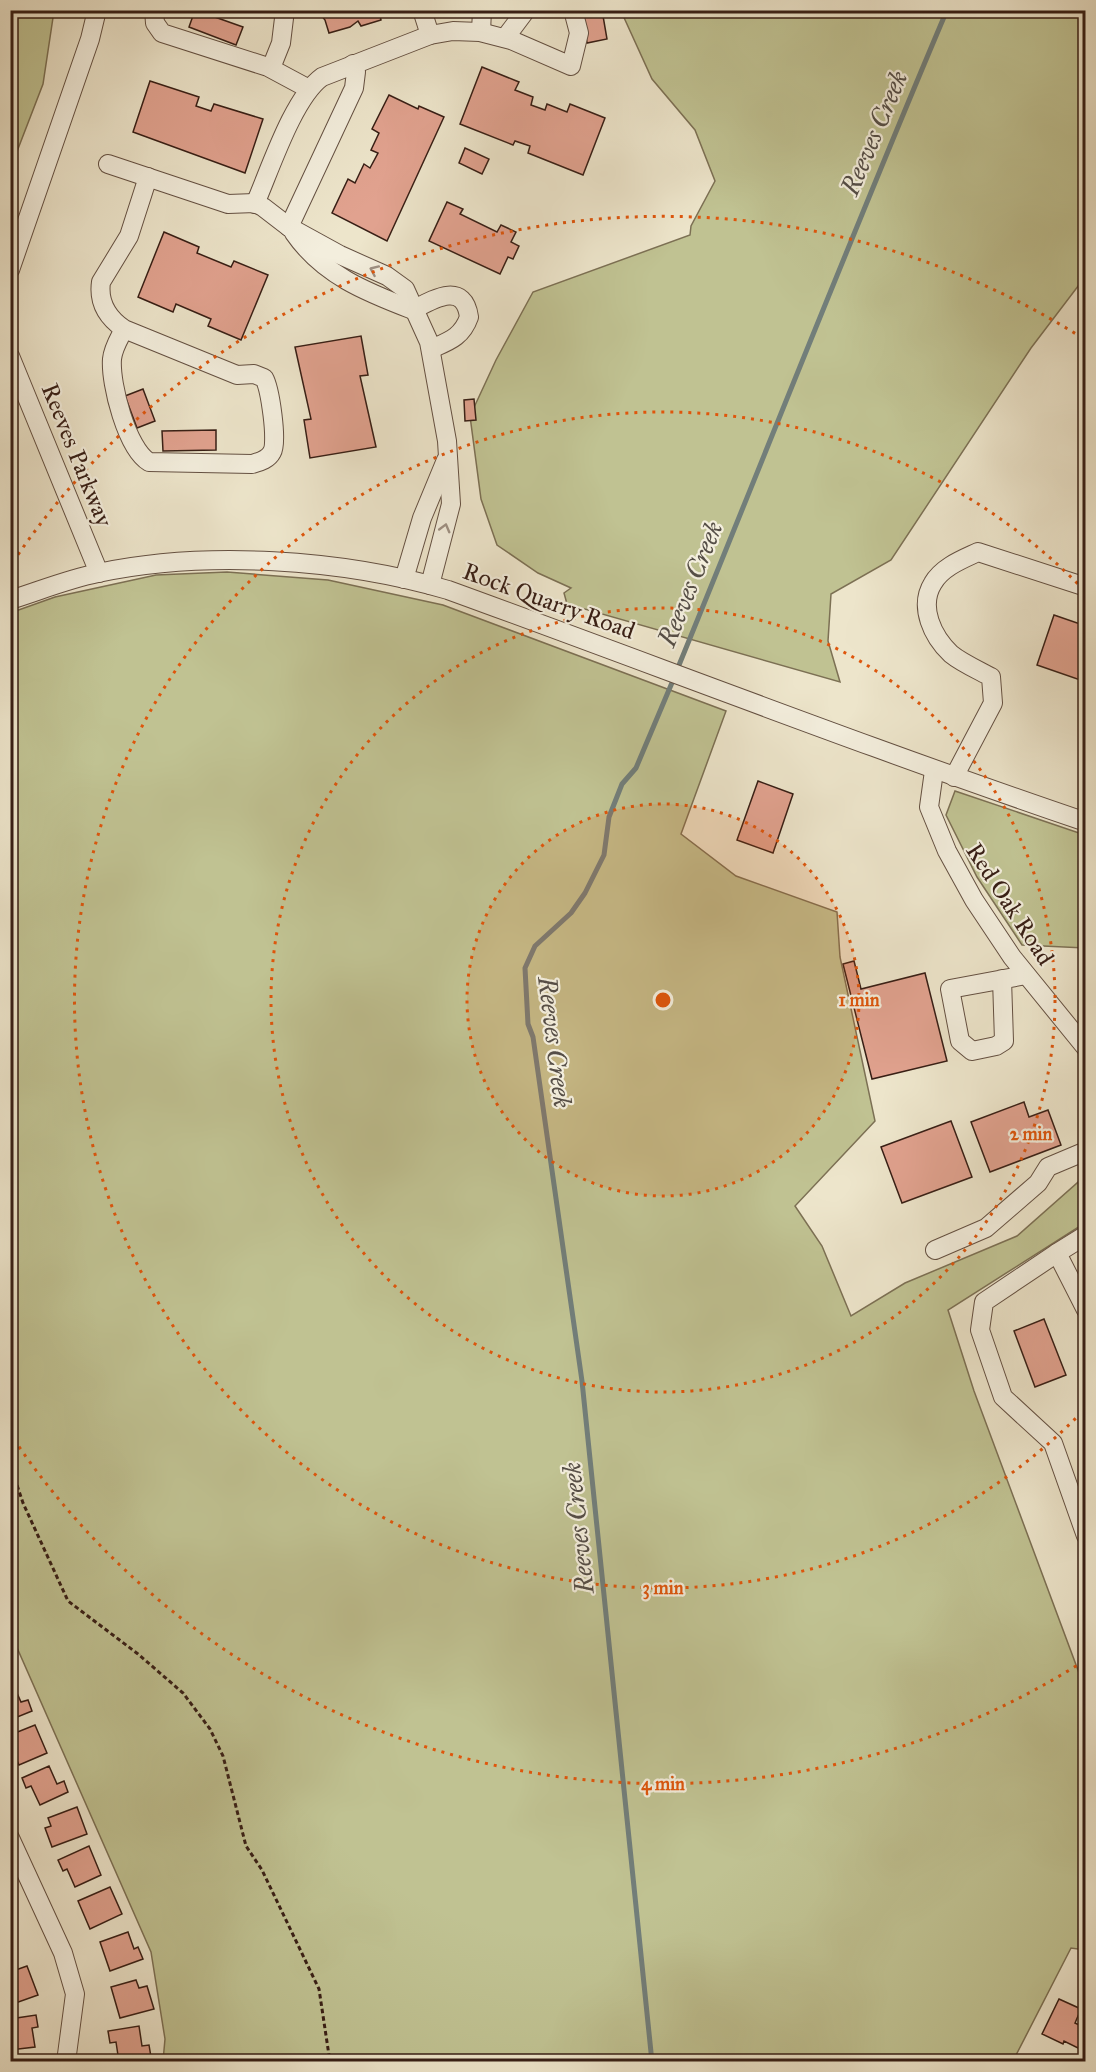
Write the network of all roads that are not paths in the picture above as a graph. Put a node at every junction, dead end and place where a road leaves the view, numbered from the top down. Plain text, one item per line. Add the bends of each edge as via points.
1 (97, 10) edge
2 (154, 10) edge
3 (285, 10) edge
4 (422, 10) edge
5 (482, 10) edge
6 (526, 10) edge
7 (573, 10) edge
8 (481, 32) junction
9 (430, 35) junction
10 (505, 38) junction
11 (353, 64) junction
12 (271, 68) junction
13 (309, 89) junction
14 (108, 164) dead end
15 (148, 177) junction
16 (255, 204) junction
17 (290, 227) junction
18 (10, 270) edge
19 (413, 310) junction
20 (124, 329) junction
21 (431, 349) junction
22 (10, 356) edge
23 (446, 460) junction
24 (99, 573) junction
25 (404, 579) junction
26 (430, 585) junction
27 (1086, 587) edge
28 (10, 600) edge
29 (934, 771) junction
30 (954, 777) junction
31 (1086, 822) edge
32 (1026, 975) junction
33 (1002, 979) dead end
34 (1086, 1048) edge
35 (1086, 1151) edge
36 (1086, 1235) edge
37 (935, 1250) dead end
38 (1057, 1252) junction
39 (1086, 1310) edge
40 (1086, 1536) edge
41 (10, 1838) edge
42 (14, 1857) edge
43 (66, 2061) edge

1 - 18 street
2 - 12 street via 155,23 162,33
3 - 12 street via 284,30
4 - 9 street
5 - 8 street
6 - 10 street
7 - 10 street via 579,33 571,66
8 - 9 street
8 - 10 street
9 - 11 street
11 - 13 street via 322,77
11 - 17 street via 354,88
12 - 13 street
13 - 16 street via 300,101
14 - 15 street
15 - 16 street via 228,204
15 - 20 street via 129,236 100,282 104,308
16 - 17 street
17 - 19 street via 395,281 408,294
19 - 21 street
19 - 21 street via 447,295 466,306 469,317 463,331
20 - 20 street via 237,375 264,378 269,389 274,447 268,458 252,464 149,462 140,456 130,438 112,377 113,352
21 - 23 street via 446,431
22 - 24 street, Reeves Parkway
23 - 25 street via 422,518
26 -> 23 street via 451,504
24 - 25 street, Rock Quarry Road via 186,561 252,560 373,572
24 - 28 street, Rock Quarry Road
25 - 26 street, Rock Quarry Road
26 - 29 street, Rock Quarry Road via 751,700
27 - 30 street via 978,552 950,566 932,583 927,605 932,633 952,655 991,677 993,703
29 - 30 street, Rock Quarry Road
29 - 32 street, Red Oak Road via 929,807 947,851 974,900
30 - 31 street, Rock Quarry Road
32 - 33 street
32 - 34 street, Red Oak Road
35 - 37 street via 1048,1167 1038,1183 986,1228
36 - 38 street
38 - 39 street
38 - 40 street via 984,1302 980,1330 1003,1397 1053,1443
41 - 42 street
42 - 43 street via 63,1953 75,1994

